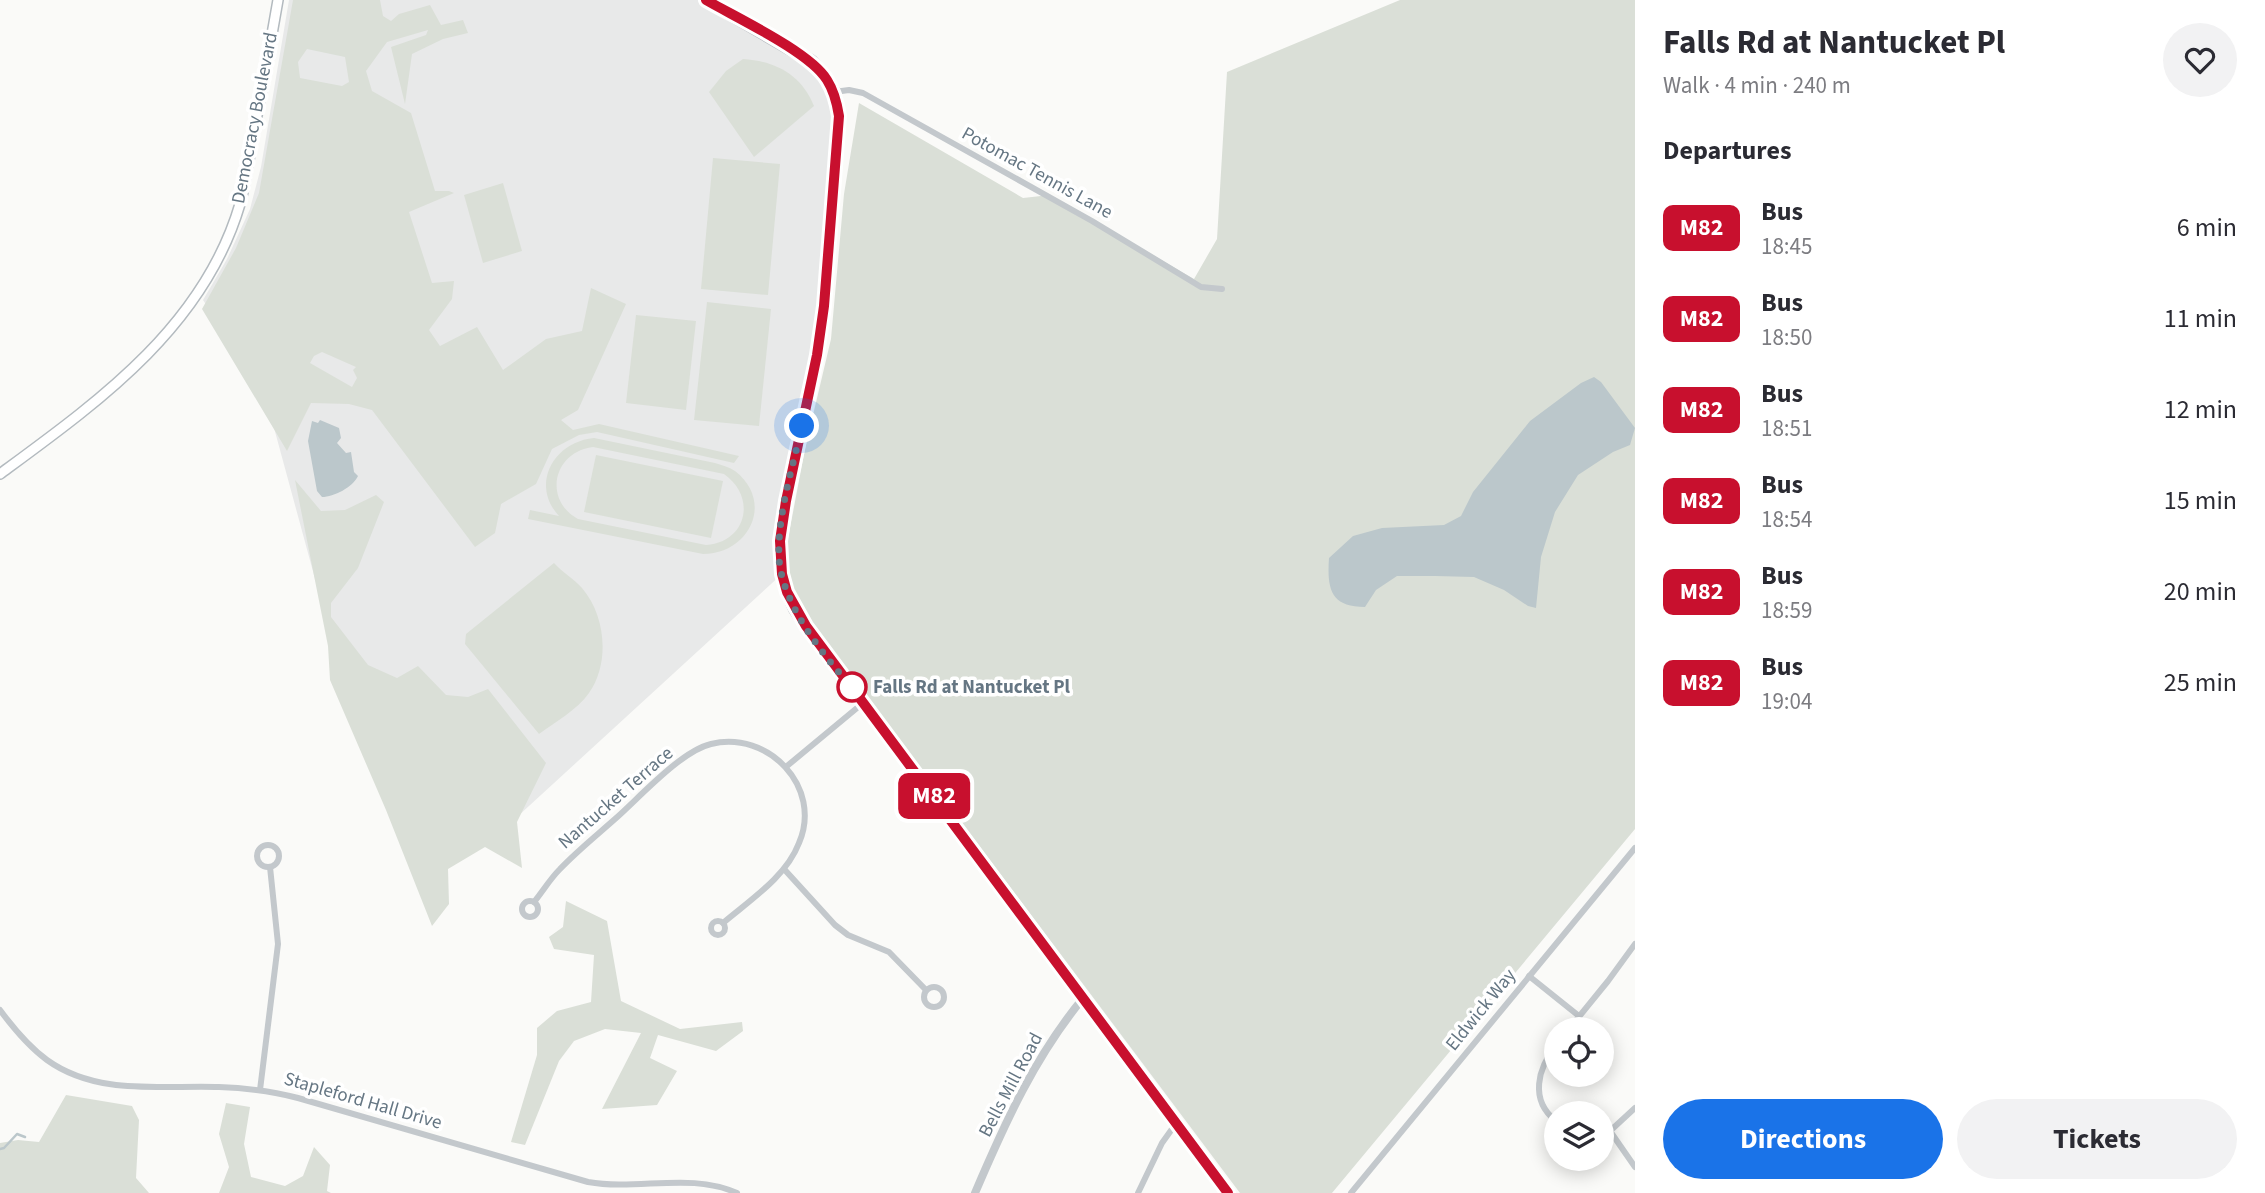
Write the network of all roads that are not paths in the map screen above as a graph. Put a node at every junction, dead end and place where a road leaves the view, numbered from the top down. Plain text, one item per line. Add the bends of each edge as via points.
1 (278, 0) edge
2 (706, 0) edge
3 (834, 92) junction
4 (1222, 289) dead end
5 (2, 470) edge
6 (863, 703) junction
7 (787, 766) junction
8 (1635, 848) edge
9 (270, 867) dead end
10 (784, 869) junction
11 (534, 902) dead end
12 (723, 923) dead end
13 (1635, 944) edge
14 (1529, 976) junction
15 (926, 990) dead end
16 (1084, 997) junction
17 (0, 1010) edge
18 (1578, 1016) joint
19 (1544, 1062) edge
20 (260, 1090) junction
21 (1544, 1107) edge
22 (1635, 1108) edge
23 (1177, 1122) junction
24 (1614, 1127) edge
25 (1614, 1137) edge
26 (1635, 1167) edge
27 (737, 1193) edge
28 (975, 1193) edge
29 (1138, 1193) edge
30 (1228, 1193) edge
31 (1351, 1193) edge

1 - 5 main road, Democracy Boulevard via 240,203 212,267 186,310 141,363
2 - 3 main road via 811,61
3 - 4 street, Potomac Tennis Lane via 863,93 1201,287
3 - 6 main road via 839,135 824,306 779,558 795,609
6 - 7 street
6 - 16 main road
7 - 10 street via 805,812 800,843
7 - 11 street, Nantucket Terrace via 763,750 736,742 694,750 562,867
8 - 14 street, Eldwick Way
9 - 20 street via 278,944
10 - 12 street
10 - 15 street via 841,931 889,952
13 - 18 street
14 - 18 street
14 - 31 street, Eldwick Way
16 - 23 main road
16 - 28 street, Bells Mill Road via 1034,1066
17 - 20 street, Stapleford Hall Drive via 30,1047 56,1066 86,1079 136,1087
19 - 21 street via 1539,1092
20 - 27 street, Stapleford Hall Drive via 588,1182 624,1186 699,1183
22 - 24 street
23 - 29 street
23 - 30 main road
25 - 26 street

